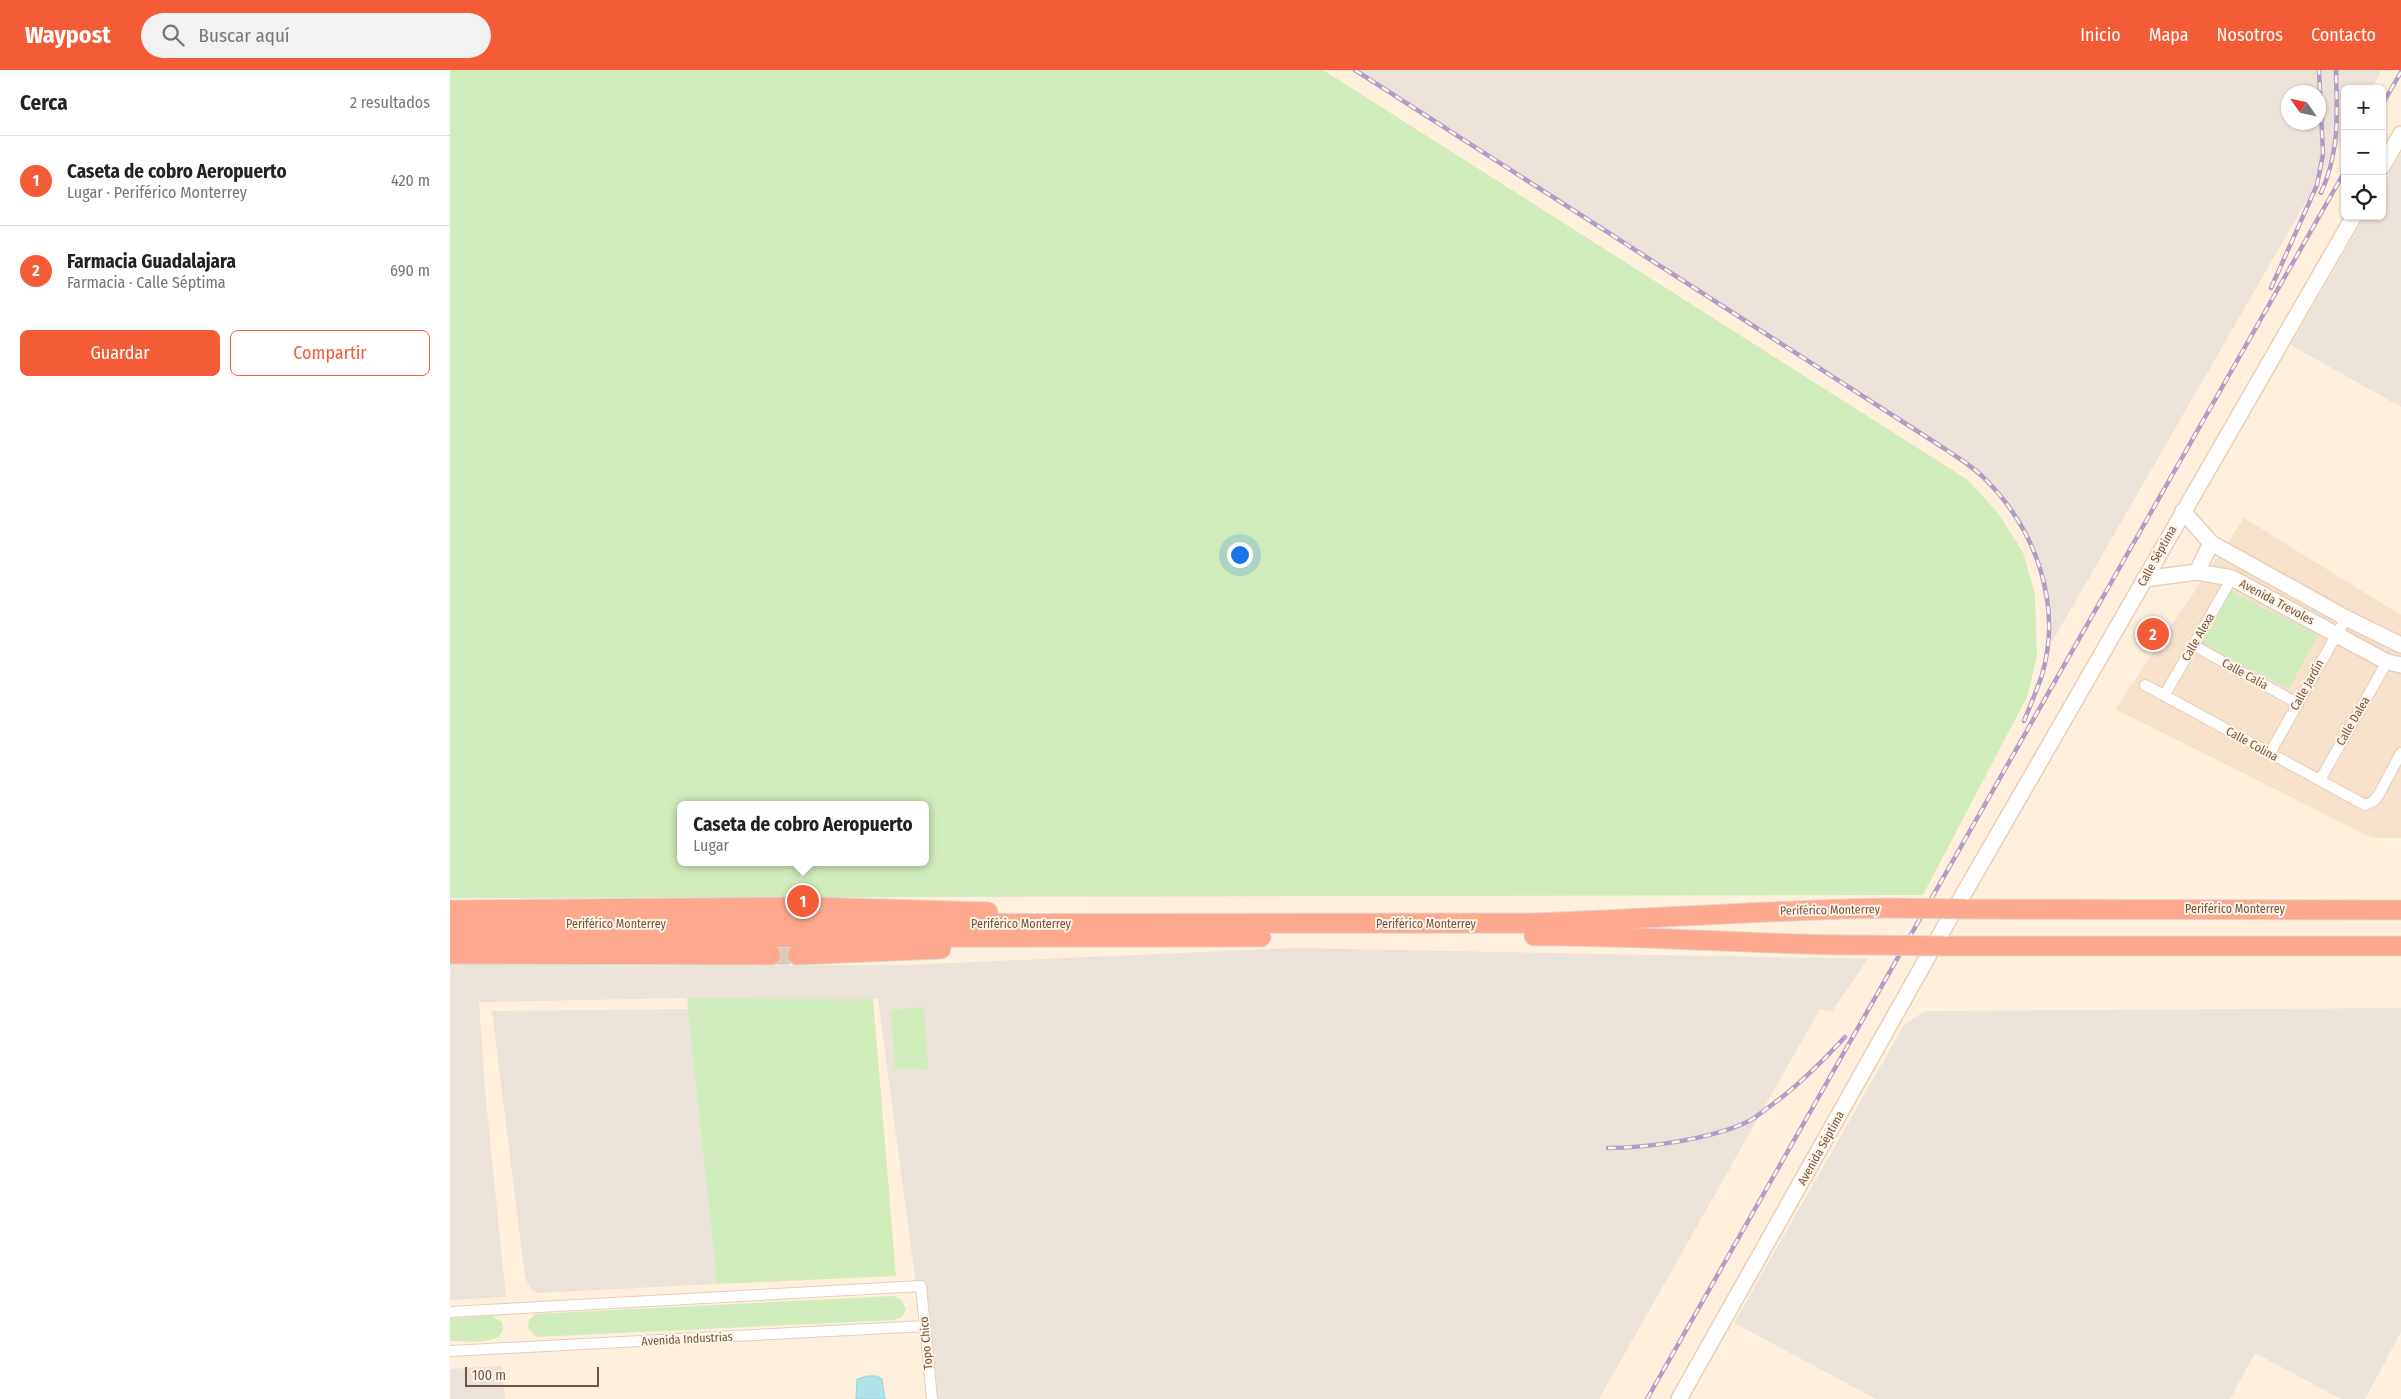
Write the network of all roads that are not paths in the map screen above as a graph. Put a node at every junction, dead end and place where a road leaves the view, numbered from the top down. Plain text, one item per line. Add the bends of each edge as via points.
1 (2401, 134) edge
2 (2386, 160) edge
3 (2352, 220) edge
4 (2183, 510) junction
5 (2211, 543) junction
6 (2197, 572) junction
7 (2232, 578) junction
8 (2144, 579) junction
9 (2346, 618) junction
10 (2336, 633) junction
11 (2193, 645) junction
12 (2401, 645) edge
13 (2394, 663) edge
14 (2145, 686) dead end
15 (2164, 696) junction
16 (2297, 703) junction
17 (2270, 753) junction
18 (2401, 753) edge
19 (2320, 780) junction
20 (1964, 903) junction
21 (789, 907) tunnel mouth
22 (816, 907) tunnel mouth
23 (450, 910) edge
24 (2401, 910) edge
25 (450, 924) edge
26 (1088, 930) junction
27 (450, 938) edge
28 (2401, 946) edge
29 (450, 954) edge
30 (771, 955) tunnel mouth
31 (797, 955) tunnel mouth
32 (450, 1312) edge
33 (925, 1326) junction
34 (450, 1351) edge
35 (932, 1399) edge
36 (1679, 1399) edge

1 - 2 street
3 - 4 street, Calle Séptima
4 - 5 street, Avenida Trevoles
4 - 8 street, Calle Séptima
5 - 6 street
5 - 9 street, Avenida Trevoles
6 - 7 street, Avenida Trevoles
6 - 8 street, Avenida Trevoles
7 - 10 street, Avenida Trevoles
7 - 11 street, Calle Alexa
8 - 20 street, Calle Séptima
9 - 10 street, Calle Jardín
9 - 12 street, Avenida Trevoles
10 - 13 street, Avenida Trevoles
10 - 16 street, Calle Jardín
11 - 15 street, Calle Alexa
11 - 16 street, Calle Calia
13 - 19 street, Calle Dalea
14 - 15 street, Calle Colina
15 - 17 street, Calle Colina
16 - 17 street, Calle Jardín
17 - 19 street, Calle Colina
18 - 19 street, Calle Colina via 2374,801 2365,805
20 - 24 highway, Periférico Monterrey
20 - 26 highway, Periférico Monterrey, bridge via 1532,923
20 - 36 street, Avenida Séptima
21 - 23 highway
22 - 26 highway via 1019,913 1063,917
25 - 26 highway, Periférico Monterrey
26 - 27 highway, Periférico Monterrey
26 - 28 highway, Periférico Monterrey, bridge via 1595,935 1867,946
26 - 31 highway via 1067,942 1032,946
29 - 30 highway
32 - 33 street, Topo Chico via 922,1286
33 - 34 street, Avenida Industrias
33 - 35 street, Topo Chico

